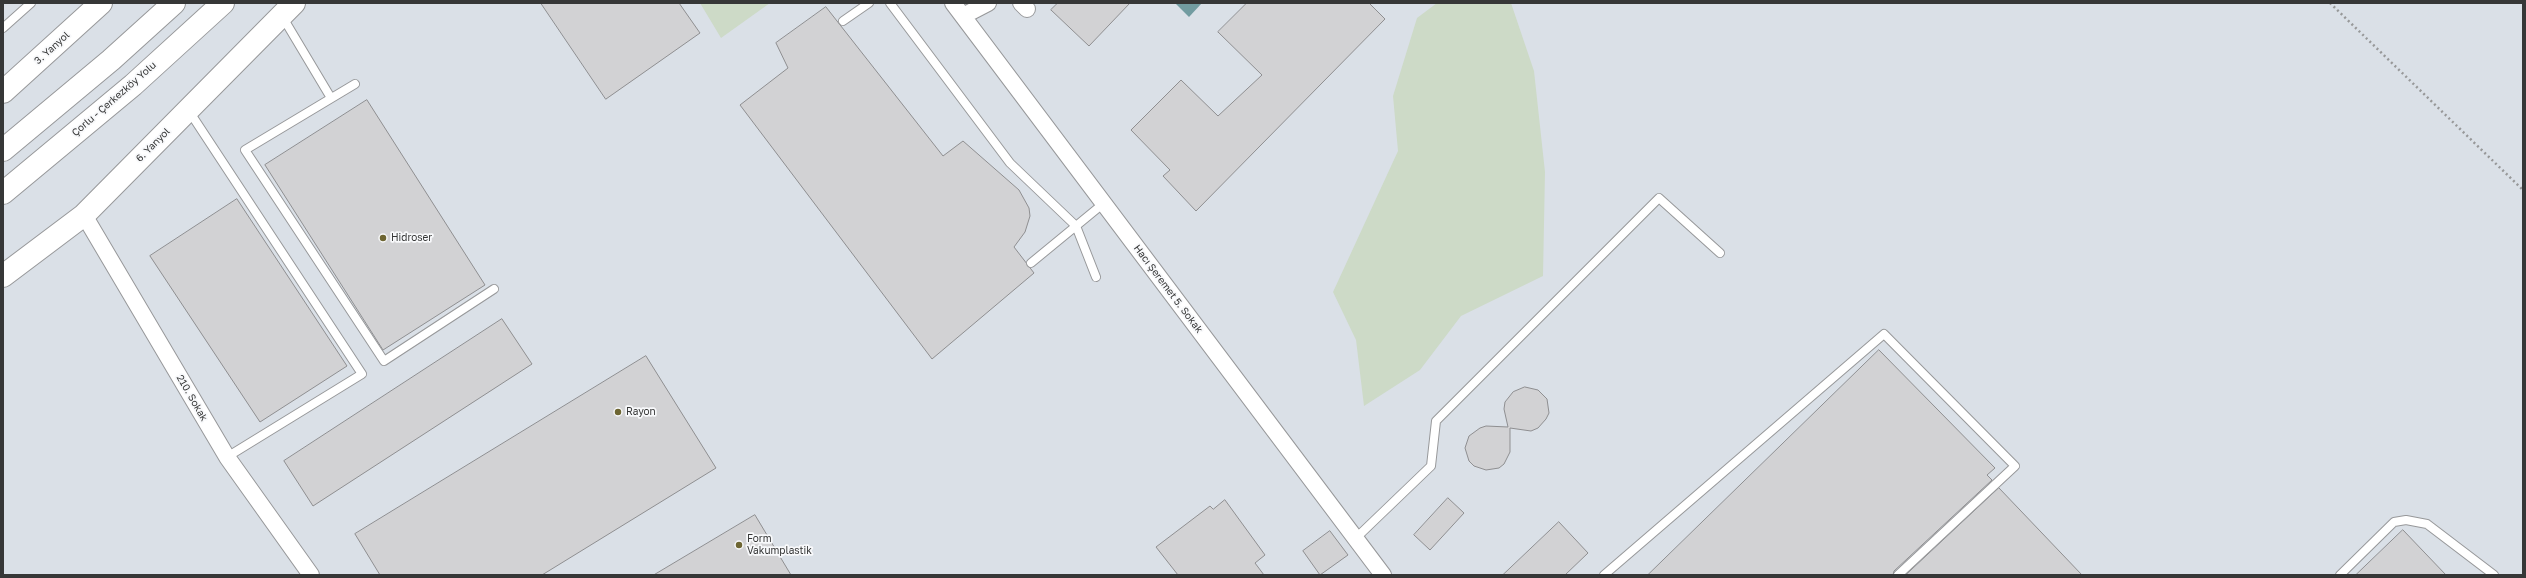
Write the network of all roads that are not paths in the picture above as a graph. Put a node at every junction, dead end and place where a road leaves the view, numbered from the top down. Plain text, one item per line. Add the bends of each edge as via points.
1 (31, 3) edge
2 (100, 3) edge
3 (174, 3) edge
4 (223, 3) edge
5 (869, 3) edge
6 (890, 3) edge
7 (953, 3) edge
8 (988, 3) edge
9 (288, 9) edge
10 (963, 16) junction
11 (843, 21) dead end
12 (3, 28) edge
13 (355, 84) dead end
14 (3, 92) edge
15 (331, 98) junction
16 (188, 110) junction
17 (3, 150) edge
18 (3, 193) edge
19 (1104, 203) junction
20 (84, 215) junction
21 (1076, 226) junction
22 (1720, 253) dead end
23 (1031, 263) dead end
24 (3, 276) edge
25 (1096, 277) dead end
26 (494, 289) dead end
27 (227, 457) junction
28 (1356, 538) junction
29 (311, 575) edge
30 (1384, 575) edge
31 (1604, 575) edge
32 (1898, 575) edge
33 (2340, 575) edge
34 (2494, 575) edge

1 - 12 lane
2 - 14 main road, 3. Yanyol
3 - 17 main road via 111,60
4 - 18 main road, Çorlu - Çerkezköy Yolu via 132,85
5 - 11 lane
6 - 21 lane via 1010,164
7 - 10 street, Hacı Şeremet 5. Sokak
8 - 10 street
9 - 15 lane
9 - 16 main road, 6. Yanyol
10 - 19 street, Hacı Şeremet 5. Sokak
13 - 15 lane
15 - 26 lane via 245,150 384,361
16 - 20 main road, 6. Yanyol
16 - 27 lane via 362,374
19 - 21 lane
19 - 28 street, Hacı Şeremet 5. Sokak
20 - 24 main road, 6. Yanyol
20 - 27 street, 210. Sokak
21 - 23 lane
21 - 25 lane
22 - 28 lane via 1659,198 1436,421 1430,466
27 - 29 street, 210. Sokak
28 - 30 street, Hacı Şeremet 5. Sokak
31 - 32 lane via 1884,334 2014,466
33 - 34 lane via 2394,522 2406,520 2427,524

